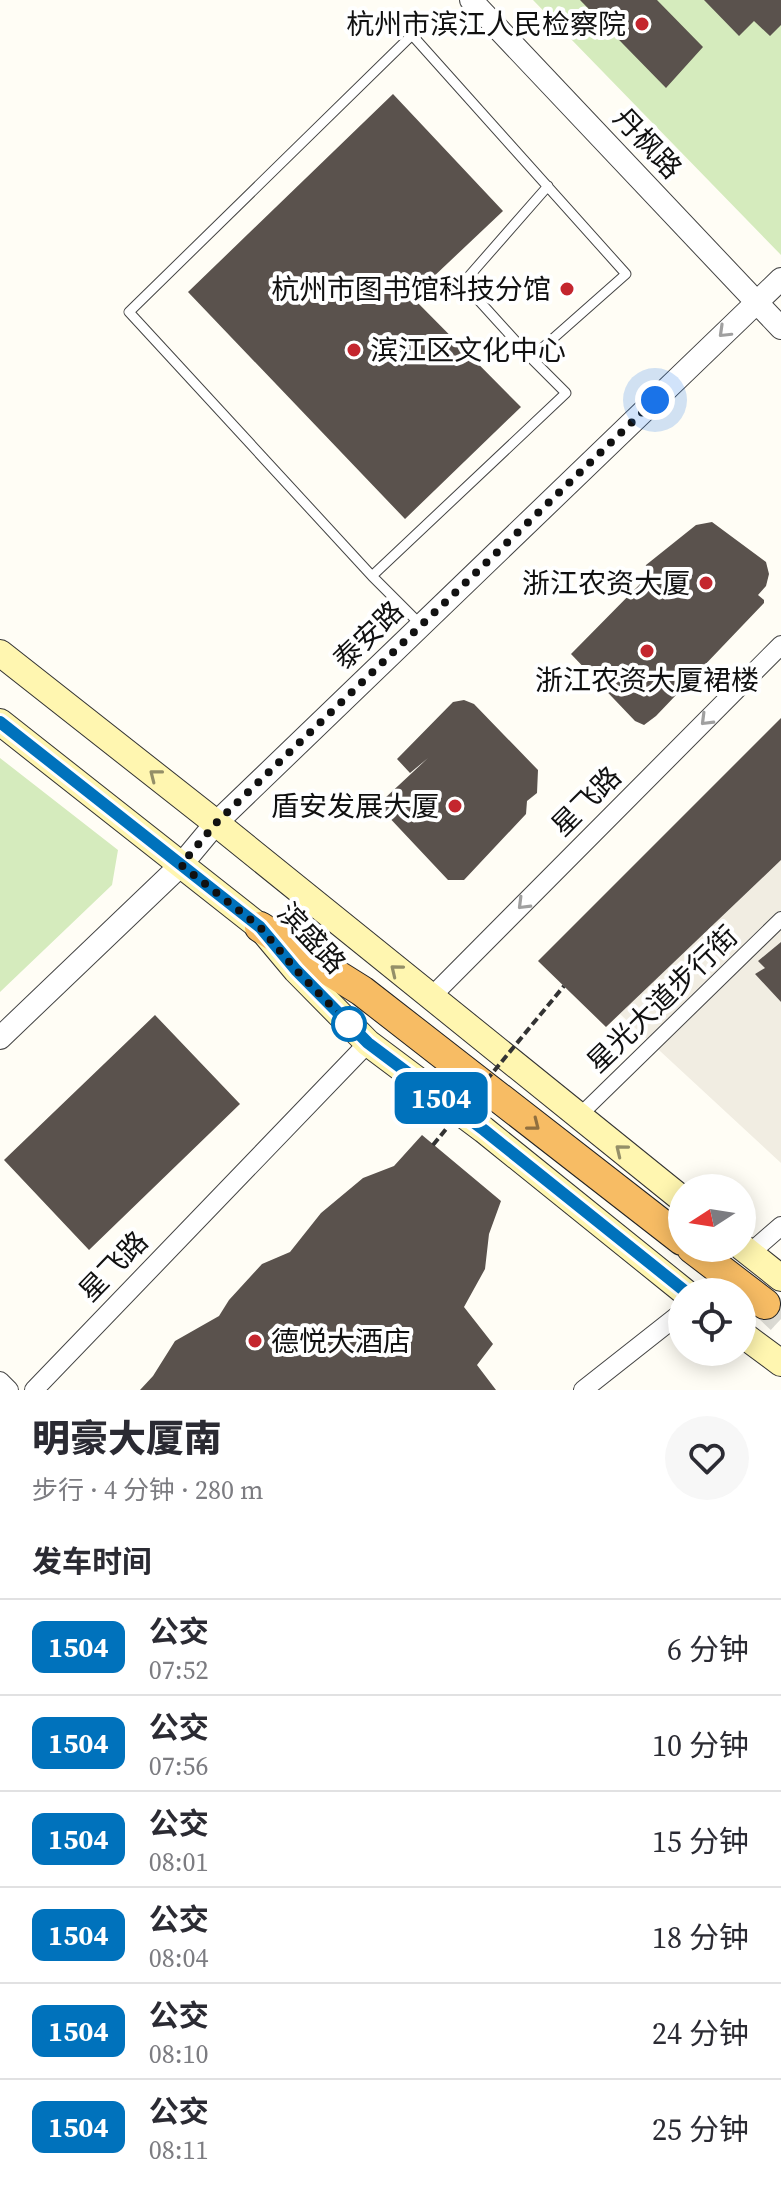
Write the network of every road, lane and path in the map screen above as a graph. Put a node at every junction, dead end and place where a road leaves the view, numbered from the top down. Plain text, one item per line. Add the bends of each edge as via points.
1 (471, 0) edge
2 (548, 186) junction
3 (781, 279) edge
4 (756, 301) junction
5 (781, 328) edge
6 (531, 358) junction
7 (372, 576) junction
8 (421, 625) junction
9 (781, 645) edge
10 (0, 653) edge
11 (0, 722) edge
12 (216, 823) junction
13 (181, 865) junction
14 (781, 919) edge
15 (260, 927) junction
16 (564, 986) dead end
17 (430, 998) junction
18 (0, 1038) edge
19 (368, 1043) junction
20 (579, 1116) junction
21 (433, 1145) dead end
22 (668, 1188) edge
23 (781, 1226) edge
24 (668, 1229) edge
25 (756, 1243) edge
26 (756, 1258) edge
27 (710, 1262) edge
28 (668, 1278) edge
29 (781, 1278) tunnel mouth
30 (765, 1304) tunnel mouth
31 (668, 1323) edge
32 (756, 1344) edge
33 (781, 1363) edge
34 (0, 1381) edge
35 (9, 1390) edge
36 (34, 1390) edge
37 (583, 1390) edge

1 - 4 street, 丹枫路
2 - 6 lane via 463,283
2 - 6 lane via 626,274
2 - 7 lane via 412,35 129,312
3 - 4 street, 泰安路
4 - 5 street, 丹枫路
4 -> 8 street, 泰安路
6 - 7 lane via 566,393
7 - 8 lane
8 - 12 street, 泰安路
9 -> 17 street, 星飞路
12 -> 10 main road, 滨盛路
11 - 13 main road, 滨盛路
12 - 13 street, 泰安路
17 -> 12 main road, 滨盛路
13 - 15 main road, 滨盛路
13 - 18 street, 泰安路
14 - 20 street, 星光大道步行街
15 - 19 main road, 滨盛路
15 -> 24 highway via 362,991
16 - 21 path, bridge
17 - 20 main road, 滨盛路
19 - 28 main road, 滨盛路
19 - 36 street, 星飞路
22 -> 20 main road, 滨盛路
23 - 25 street
26 - 29 main road
27 - 30 highway
31 - 37 street
32 - 33 main road
34 - 35 street

